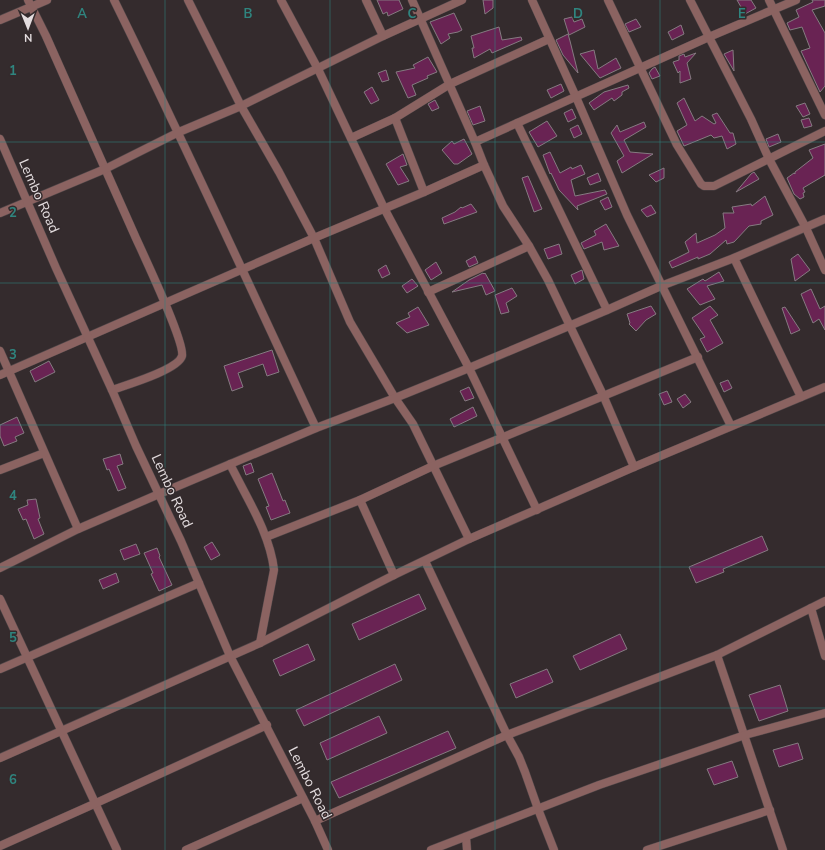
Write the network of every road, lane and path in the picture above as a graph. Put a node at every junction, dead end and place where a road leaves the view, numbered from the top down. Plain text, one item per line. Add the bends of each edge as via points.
1 (47, 0) edge
2 (114, 0) edge
3 (188, 0) edge
4 (281, 0) edge
5 (366, 0) edge
6 (412, 0) edge
7 (462, 0) edge
8 (532, 0) edge
9 (608, 0) edge
10 (690, 0) edge
11 (769, 0) edge
12 (796, 0) edge
13 (30, 3) edge
14 (774, 10) junction
15 (421, 18) junction
16 (0, 20) edge
17 (383, 36) junction
18 (709, 37) junction
19 (549, 39) junction
20 (640, 68) junction
21 (318, 69) junction
22 (450, 84) junction
23 (576, 97) junction
24 (241, 106) junction
25 (825, 115) edge
26 (395, 118) junction
27 (517, 123) junction
28 (825, 131) edge
29 (179, 132) junction
30 (350, 138) junction
31 (0, 139) edge
32 (475, 142) junction
33 (769, 159) junction
34 (484, 165) junction
35 (105, 169) junction
36 (424, 192) junction
37 (28, 201) junction
38 (384, 208) junction
39 (0, 213) edge
40 (825, 219) edge
41 (806, 228) junction
42 (314, 238) junction
43 (529, 246) junction
44 (734, 258) junction
45 (242, 269) junction
46 (825, 270) edge
47 (661, 286) junction
48 (428, 292) junction
49 (164, 302) junction
50 (607, 310) junction
51 (569, 326) junction
52 (87, 336) junction
53 (0, 351) edge
54 (698, 357) junction
55 (469, 368) junction
56 (8, 371) junction
57 (0, 375) edge
58 (825, 387) edge
59 (112, 390) junction
60 (603, 395) junction
61 (801, 397) junction
62 (395, 398) junction
63 (731, 426) junction
64 (316, 428) junction
65 (501, 438) junction
66 (44, 453) junction
67 (230, 464) junction
68 (433, 466) junction
69 (634, 467) junction
70 (0, 470) edge
71 (159, 494) junction
72 (360, 500) junction
73 (537, 510) junction
74 (78, 529) junction
75 (266, 537) junction
76 (469, 539) junction
77 (425, 561) junction
78 (0, 568) edge
79 (394, 575) junction
80 (199, 583) junction
81 (0, 599) edge
82 (825, 601) edge
83 (811, 608) junction
84 (260, 643) junction
85 (718, 655) junction
86 (230, 656) junction
87 (825, 656) edge
88 (26, 657) junction
89 (0, 669) edge
90 (825, 713) edge
91 (267, 725) junction
92 (62, 731) junction
93 (508, 735) junction
94 (745, 735) junction
95 (0, 758) edge
96 (303, 798) junction
97 (94, 804) junction
98 (538, 809) junction
99 (770, 810) junction
100 (315, 821) junction
101 (466, 837) junction
102 (0, 846) edge
103 (116, 850) edge
104 (186, 850) edge
105 (328, 850) edge
106 (431, 850) edge
107 (468, 850) edge
108 (554, 850) edge
109 (647, 850) edge
110 (783, 850) edge

1 - 13 street
2 - 29 street
3 - 24 street
4 - 21 street
5 - 17 street
6 - 15 street
7 - 15 street
8 - 19 street
9 - 20 street
10 - 18 street
11 - 14 street
12 - 14 street
13 - 16 street
13 - 35 street
14 - 18 street
14 - 25 street
15 - 17 street
15 - 22 street
17 - 21 street
18 - 20 street
18 - 33 street
19 - 22 street
19 - 23 street
20 - 23 street
20 - 33 street via 677,145 701,184 714,186
21 - 24 street
21 - 30 street
22 - 26 street
22 - 32 street
23 - 27 street
23 - 47 street
24 - 29 street
24 - 42 street
26 - 30 street
26 - 36 street
27 - 32 street
27 - 50 street
28 - 33 street
29 - 35 street
29 - 45 street
30 - 38 street
31 - 37 street, Lembo Road
32 - 34 street
33 - 41 street
34 - 36 street
34 - 43 street via 503,206
35 - 37 street
35 - 49 street
36 - 38 street
37 - 39 street
37 - 52 street, Lembo Road
38 - 42 street
38 - 48 street
40 - 41 street
41 - 44 street
41 - 46 street
42 - 45 street
42 - 62 street via 350,322
43 - 48 street
43 - 51 street
44 - 47 street
44 - 61 street
45 - 49 street
45 - 64 street
47 - 50 street
47 - 54 street
48 - 55 street
49 - 52 street
49 - 59 street via 182,348 182,357 169,369
50 - 51 street
51 - 55 street
51 - 60 street
52 - 56 street
52 - 59 street, Lembo Road
53 - 56 street
54 - 60 street
54 - 63 street
55 - 62 street
55 - 65 street
56 - 57 street
56 - 66 street
58 - 61 street
59 - 71 street, Lembo Road
60 - 65 street
60 - 69 street
61 - 63 street
62 - 64 street
62 - 68 street via 413,424
63 - 69 street
64 - 67 street
65 - 68 street
65 - 73 street
66 - 70 street
66 - 74 street
67 - 71 street
67 - 75 street
68 - 72 street
68 - 76 street
69 - 73 street
71 - 74 street
71 - 80 street, Lembo Road
72 - 75 street
72 - 79 street
73 - 76 street
74 - 78 street
75 - 84 street via 274,570
76 - 77 street
77 - 79 street
77 - 93 street
79 - 84 street
80 - 86 street, Lembo Road
80 - 88 street
81 - 88 street
82 - 83 street
83 - 85 street
83 - 87 street
84 - 86 street
85 - 93 street
85 - 94 street
86 - 91 street, Lembo Road
86 - 92 street
88 - 89 street
88 - 92 street
90 - 94 street
91 - 96 street, Lembo Road
91 - 97 street
92 - 95 street
92 - 97 street
93 - 98 street
93 - 100 street
94 - 98 street via 599,785
94 - 99 street
96 - 100 street, Lembo Road
96 - 104 street
97 - 102 street
97 - 103 street
98 - 101 street
98 - 108 street
99 - 109 street
99 - 110 street
100 - 105 street, Lembo Road
101 - 106 street
101 - 107 street

